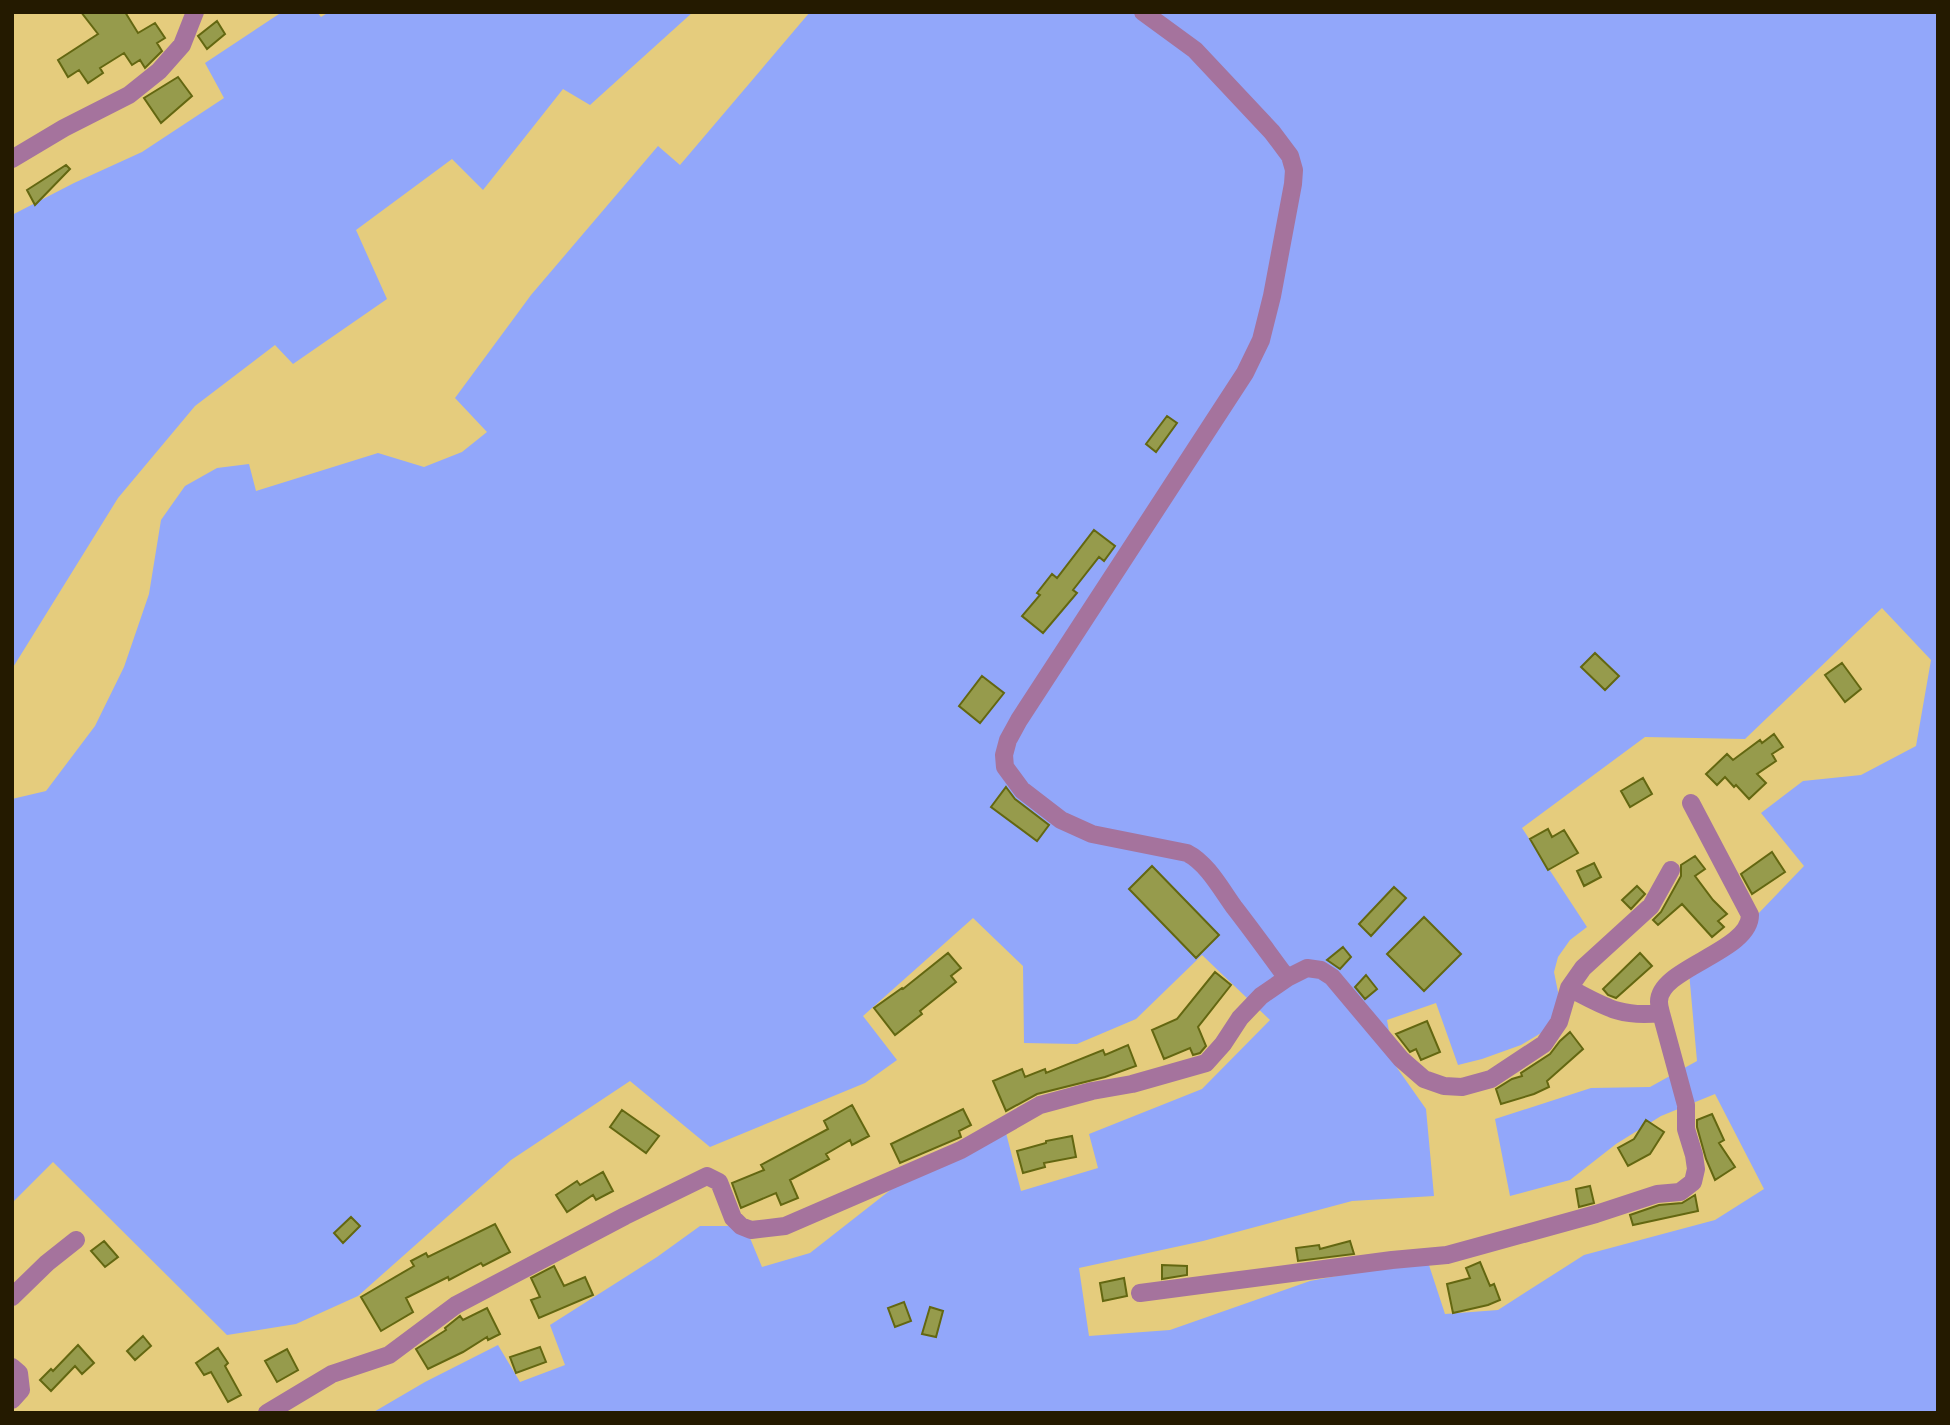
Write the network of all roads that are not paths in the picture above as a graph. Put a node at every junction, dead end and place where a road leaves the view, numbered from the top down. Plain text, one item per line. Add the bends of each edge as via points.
1 (195, 12) edge
2 (1143, 12) edge
3 (12, 159) edge
4 (1691, 803) dead end
5 (1671, 870) dead end
6 (1287, 978) junction
7 (1569, 988) junction
8 (1661, 1013) junction
9 (76, 1240) dead end
10 (1140, 1293) dead end
11 (12, 1297) edge
12 (12, 1367) edge
13 (12, 1401) edge
14 (267, 1413) edge

1 - 3 street via 182,45 159,71 129,95
2 - 6 street via 1195,50 1272,132 1290,156 1293,184 1261,340 1245,373 1019,720 1008,740 1005,767 1022,790 1070,825 1193,856
4 - 8 street via 1750,915 1750,923 1738,938 1663,990 1658,1002
5 - 7 street via 1651,906 1583,968
6 - 7 street via 1307,968 1332,976 1401,1059 1424,1079 1462,1087 1491,1079 1544,1044 1559,1022
6 - 14 street via 1240,1018 1206,1063 1040,1105 961,1150 785,1226 751,1230 741,1226 733,1218 719,1182 707,1176 456,1305 389,1354 332,1374
7 - 8 street via 1611,1010
8 - 10 street via 1686,1105 1686,1129 1696,1169 1693,1182 1681,1192 1657,1194 1447,1255
9 - 11 street
12 - 13 street via 19,1373 21,1390

